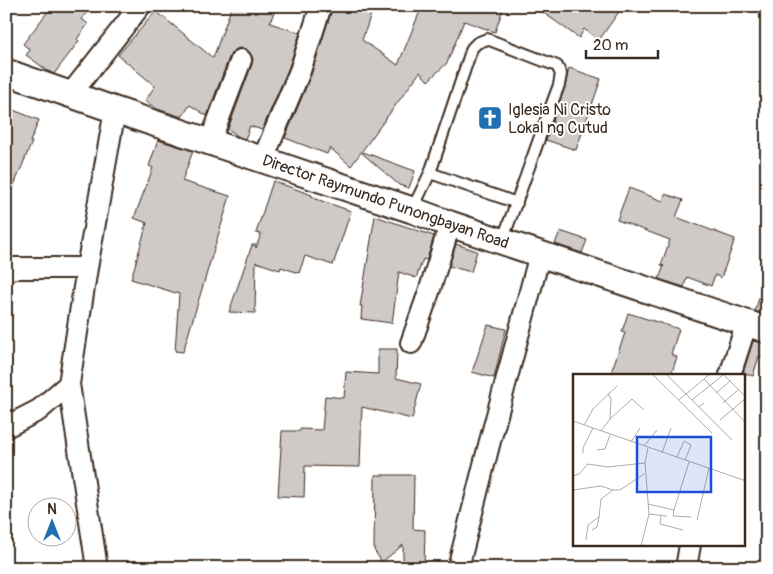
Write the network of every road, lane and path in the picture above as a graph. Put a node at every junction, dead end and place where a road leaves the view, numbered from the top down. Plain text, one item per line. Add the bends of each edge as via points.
1 (140, 6) edge
2 (321, 6) edge
3 (241, 60) dead end
4 (6, 72) edge
5 (70, 94) junction
6 (115, 110) junction
7 (210, 142) junction
8 (264, 159) junction
9 (430, 173) junction
10 (517, 203) junction
11 (412, 210) junction
12 (450, 224) junction
13 (502, 241) junction
14 (540, 254) junction
15 (87, 268) junction
16 (6, 271) edge
17 (757, 326) edge
18 (412, 343) dead end
19 (731, 374) edge
20 (69, 384) junction
21 (6, 427) edge
22 (690, 546) edge
23 (97, 568) edge
24 (458, 568) edge
25 (686, 568) edge

1 - 5 street
2 - 8 street via 300,70
3 - 7 street
4 - 5 street, Director Raymundo Punongbayan Road
5 - 6 street, Director Raymundo Punongbayan Road
6 - 7 street, Director Raymundo Punongbayan Road
6 - 15 street
7 - 8 street, Director Raymundo Punongbayan Road
8 - 11 street, Director Raymundo Punongbayan Road
9 - 10 lane
9 - 10 lane via 468,56 477,43 487,39 558,66 561,74
9 - 11 lane
10 - 13 lane
11 - 12 street, Director Raymundo Punongbayan Road
12 - 13 street, Director Raymundo Punongbayan Road
12 - 18 street
13 - 14 street, Director Raymundo Punongbayan Road
14 - 17 street, Director Raymundo Punongbayan Road
14 - 24 street
15 - 16 street via 13,268
15 - 20 street
17 - 19 street
20 - 21 street via 39,410
20 - 23 street
22 - 25 street

